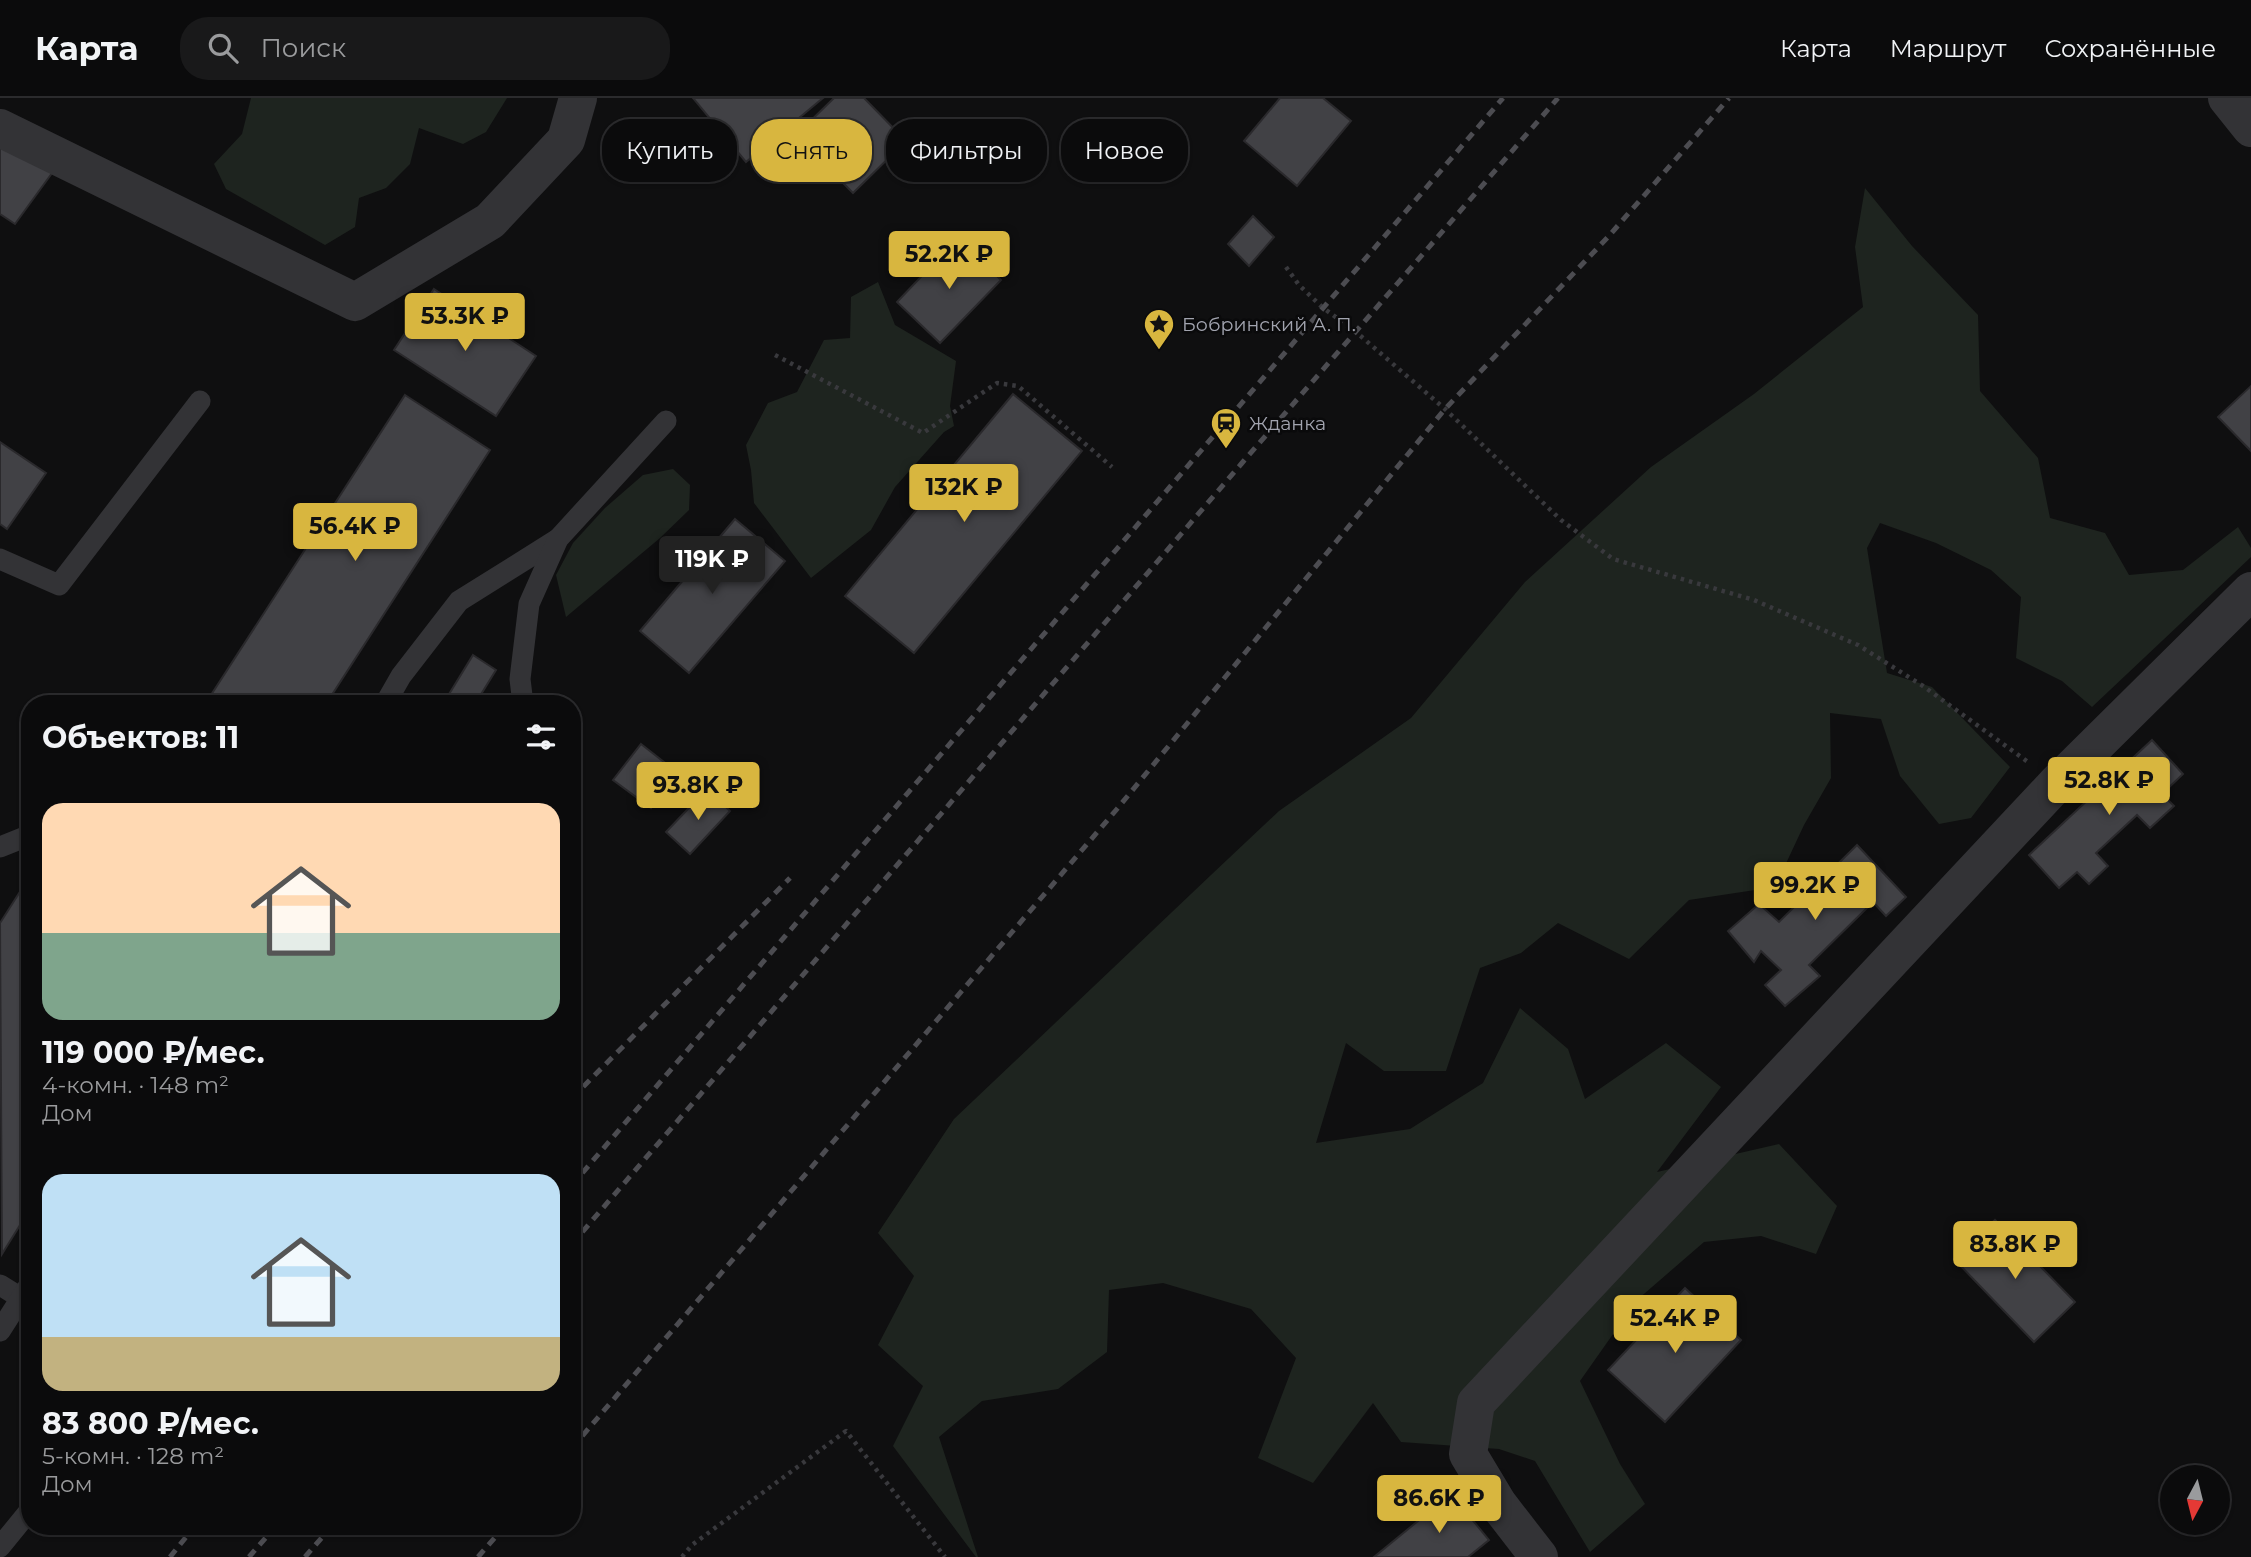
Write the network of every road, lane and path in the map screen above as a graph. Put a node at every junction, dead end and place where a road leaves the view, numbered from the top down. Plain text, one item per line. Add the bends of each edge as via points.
1 (578, 98) edge
2 (2227, 98) edge
3 (0, 128) edge
4 (2251, 128) edge
5 (1286, 267) dead end
6 (775, 355) dead end
7 (200, 401) dead end
8 (666, 421) dead end
9 (1112, 467) dead end
10 (558, 539) junction
11 (0, 559) edge
12 (2251, 591) edge
13 (390, 695) edge
14 (522, 695) edge
15 (2057, 783) junction
16 (21, 839) edge
17 (0, 847) edge
18 (0, 1285) edge
19 (21, 1290) edge
20 (21, 1297) edge
21 (0, 1331) edge
22 (21, 1521) edge
23 (0, 1547) edge
24 (682, 1557) edge
25 (945, 1557) edge
26 (1539, 1557) edge

1 - 3 street via 566,140 490,221 355,302
2 - 4 street
5 - 15 path via 1322,307 1435,401 1562,520 1613,559 1755,600 1858,645
6 - 9 path via 923,433 997,383 1018,386
7 - 11 lane via 59,585
8 - 10 lane
10 - 13 lane via 459,601
10 - 14 lane via 529,604
12 - 15 street
15 - 26 street via 1476,1403 1468,1454 1498,1504
16 - 17 lane
18 - 19 lane
20 - 21 lane
22 - 23 lane
24 - 25 path via 846,1431

